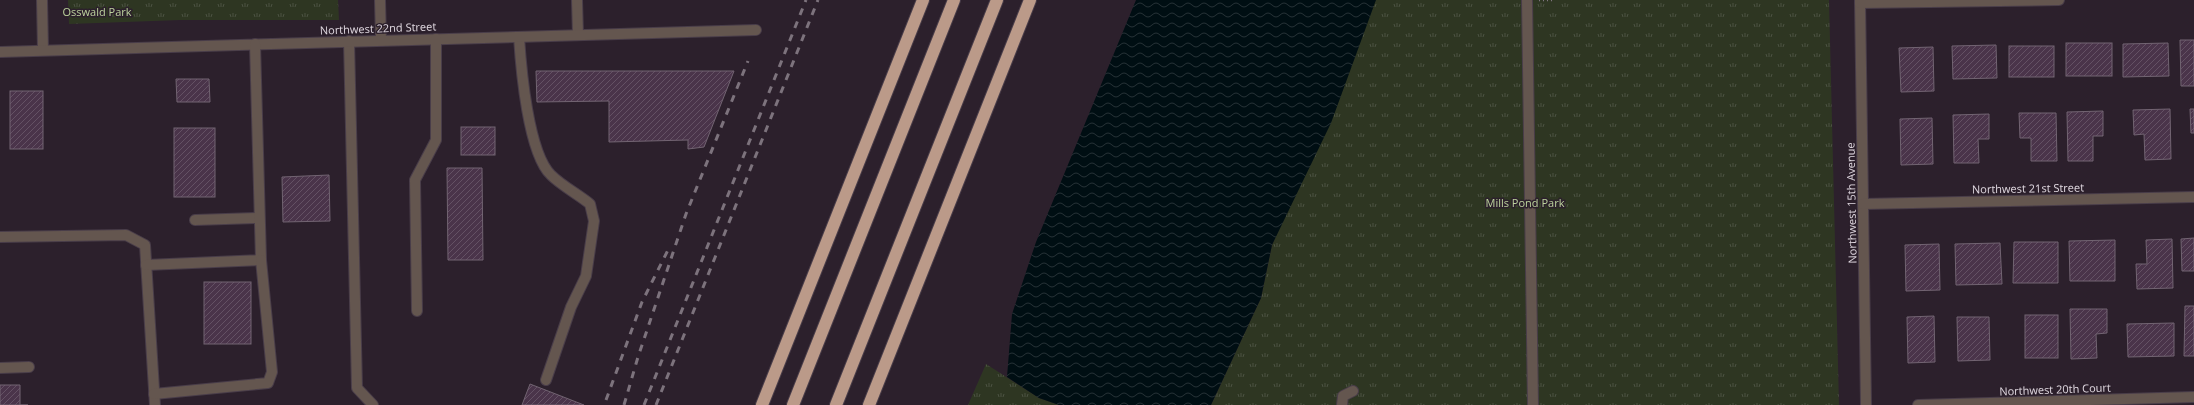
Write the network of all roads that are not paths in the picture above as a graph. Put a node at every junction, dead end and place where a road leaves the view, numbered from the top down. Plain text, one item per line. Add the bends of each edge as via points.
1 (42, 0) edge
2 (380, 0) edge
3 (577, 0) edge
4 (922, 0) edge
5 (954, 0) edge
6 (997, 0) edge
7 (1030, 0) edge
8 (1527, 0) edge
9 (2059, 0) edge
10 (1860, 1) edge
11 (756, 30) dead end
12 (578, 35) junction
13 (519, 36) junction
14 (436, 39) junction
15 (381, 40) junction
16 (349, 41) junction
17 (255, 44) junction
18 (43, 50) junction
19 (0, 52) edge
20 (2194, 197) edge
21 (1863, 204) junction
22 (259, 218) junction
23 (195, 220) dead end
24 (0, 237) edge
25 (261, 260) junction
26 (146, 265) junction
27 (417, 311) dead end
28 (29, 367) dead end
29 (0, 368) edge
30 (546, 380) dead end
31 (1353, 391) dead end
32 (154, 394) junction
33 (2194, 397) edge
34 (155, 405) edge
35 (373, 405) edge
36 (762, 405) edge
37 (793, 405) edge
38 (836, 405) edge
39 (869, 405) edge
40 (1342, 405) edge
41 (1533, 405) edge
42 (1866, 405) edge
43 (1918, 405) edge

1 - 18 street
2 - 15 street
3 - 12 street
4 - 36 highway
5 - 37 highway
6 - 38 highway
7 - 39 highway
8 - 41 street
9 - 10 street
10 - 21 street, Northwest 15th Avenue
11 - 12 street, Northwest 22nd Street
12 - 13 street, Northwest 22nd Street
13 - 14 street, Northwest 22nd Street
13 - 30 street via 531,123 541,161 550,174 590,204 594,221 586,276 570,307
14 - 15 street, Northwest 22nd Street
14 - 27 street via 436,140 415,180
15 - 16 street, Northwest 22nd Street
16 - 17 street, Northwest 22nd Street
16 - 35 street via 357,388
17 - 18 street, Northwest 22nd Street
17 - 22 street
18 - 19 street, Northwest 22nd Street
20 - 21 street, Northwest 21st Street
21 - 42 street, Northwest 15th Avenue
22 - 23 street
22 - 25 street
24 - 26 street via 126,235 145,245
25 - 26 street
25 - 32 street via 272,372 268,383
26 - 32 street
28 - 29 street
31 - 40 street via 1343,396
32 - 34 street
33 - 43 street, Northwest 20th Court

